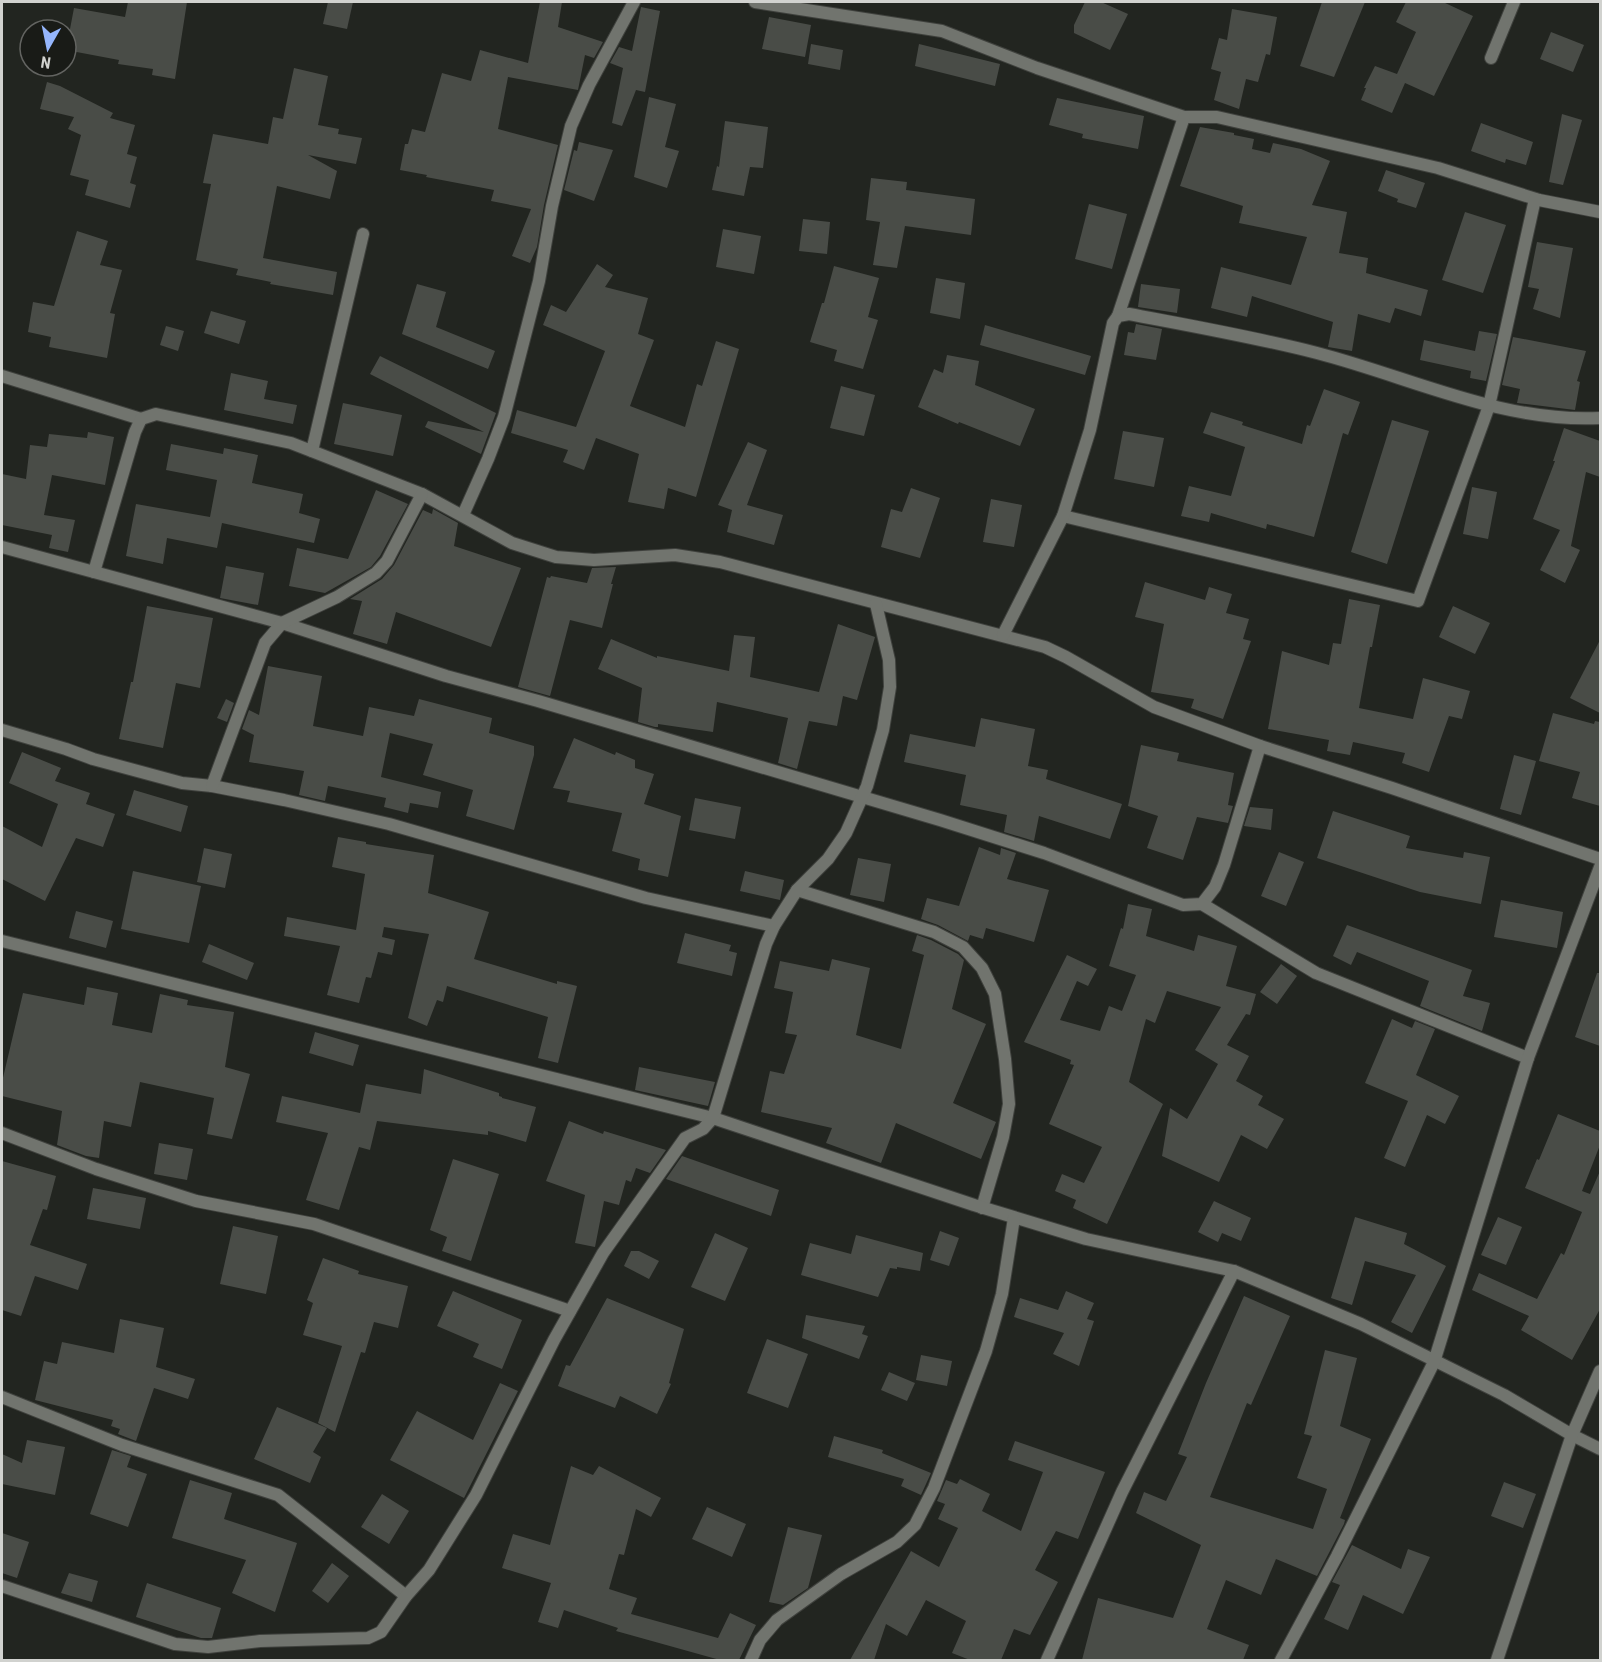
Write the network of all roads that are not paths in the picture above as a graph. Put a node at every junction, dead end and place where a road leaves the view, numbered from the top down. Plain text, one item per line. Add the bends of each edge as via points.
1 (634, 2) edge
2 (754, 2) edge
3 (1514, 2) edge
4 (1491, 58) dead end
5 (1184, 117) junction
6 (1535, 199) junction
7 (1600, 212) edge
8 (363, 234) dead end
9 (1118, 316) junction
10 (2, 376) edge
11 (1489, 406) junction
12 (1600, 418) edge
13 (141, 419) junction
14 (312, 451) junction
15 (422, 494) junction
16 (463, 515) junction
17 (1063, 516) junction
18 (2, 547) edge
19 (94, 572) junction
20 (876, 604) junction
21 (282, 623) junction
22 (1003, 635) junction
23 (2, 730) edge
24 (1260, 746) junction
25 (212, 786) junction
26 (863, 797) junction
27 (1600, 859) edge
28 (1600, 867) edge
29 (797, 890) junction
30 (1202, 904) junction
31 (774, 926) junction
32 (2, 941) edge
33 (1528, 1058) junction
34 (713, 1118) junction
35 (2, 1133) edge
36 (982, 1208) junction
37 (1014, 1218) junction
38 (1234, 1271) junction
39 (570, 1311) junction
40 (1434, 1362) junction
41 (1600, 1371) edge
42 (2, 1397) edge
43 (1572, 1435) junction
44 (1600, 1449) edge
45 (2, 1586) edge
46 (406, 1596) junction
47 (751, 1660) edge
48 (1047, 1660) edge
49 (1281, 1660) edge
50 (1497, 1660) edge

1 - 16 street via 570,126 539,281 504,417
2 - 5 street via 942,31 1037,68
3 - 4 street
5 - 6 street via 1217,117 1438,168
5 - 9 street
6 - 7 street
6 - 11 street
8 - 14 street
9 - 11 street via 1129,314 1317,353
9 - 17 street via 1113,323 1090,430
10 - 13 street
11 - 12 street via 1569,418
11 - 17 street via 1418,601
13 - 14 street via 156,414 264,436
13 - 19 street
14 - 15 street
15 - 16 street
15 - 21 street via 387,561 376,573
16 - 20 street via 512,543 556,557 594,560 675,555 720,562
17 - 22 street
18 - 19 street
19 - 21 street
20 - 22 street
20 - 26 street via 889,660 890,687 883,730
21 - 25 street via 265,643
21 - 26 street via 446,676
22 - 24 street via 1066,657 1154,707
23 - 25 street via 182,783
24 - 27 street
24 - 30 street via 1224,865
25 - 31 street via 389,824 646,898
26 - 29 street via 828,859
26 - 30 street via 1044,853 1183,905
28 - 33 street
29 - 31 street
29 - 36 street via 934,932 963,947 982,968 995,994 1009,1104
30 - 33 street via 1316,973
31 - 34 street
32 - 34 street
33 - 40 street
34 - 36 street
34 - 39 street via 703,1129 685,1138 603,1253
35 - 39 street via 196,1201 314,1224
36 - 37 street
37 - 38 street via 1086,1239
37 - 47 street via 1002,1294 986,1351 934,1488 915,1525 897,1542 841,1574 777,1620 760,1640
38 - 40 street via 1361,1324
38 - 48 street via 1122,1492
39 - 46 street via 476,1495 429,1570
40 - 43 street via 1504,1395
40 - 49 street
41 - 43 street
42 - 46 street via 122,1444 278,1495
43 - 44 street
43 - 50 street
45 - 46 street via 175,1644 208,1647 260,1641 368,1638 381,1632

